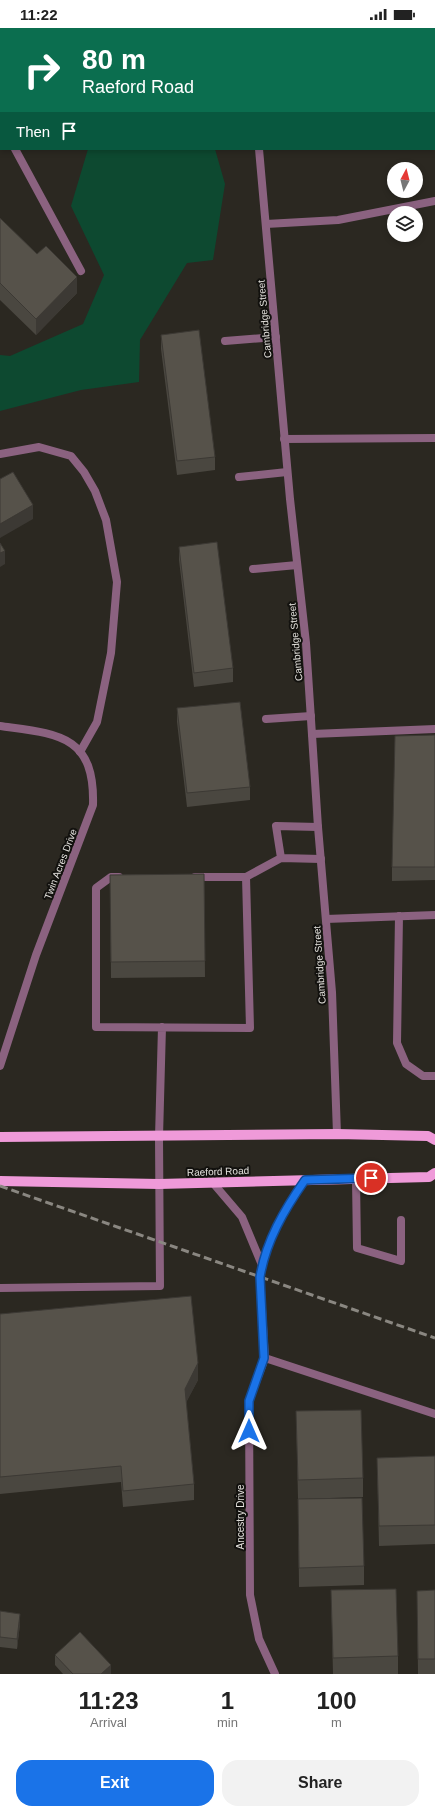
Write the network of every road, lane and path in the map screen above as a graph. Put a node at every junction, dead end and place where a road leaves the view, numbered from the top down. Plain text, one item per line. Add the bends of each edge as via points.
1 (16, 150) edge
2 (259, 150) edge
3 (435, 201) edge
4 (266, 224) junction
5 (81, 271) dead end
6 (276, 337) junction
7 (224, 341) dead end
8 (435, 438) edge
9 (284, 439) junction
10 (0, 454) edge
11 (288, 472) junction
12 (240, 477) dead end
13 (297, 565) junction
14 (254, 569) dead end
15 (311, 716) junction
16 (266, 719) dead end
17 (0, 726) edge
18 (435, 729) edge
19 (312, 734) junction
20 (80, 752) junction
21 (318, 827) junction
22 (281, 858) junction
23 (321, 859) junction
24 (182, 877) edge
25 (246, 877) junction
26 (127, 878) edge
27 (435, 915) edge
28 (399, 916) junction
29 (326, 919) junction
30 (162, 1026) junction
31 (0, 1066) edge
32 (435, 1076) edge
33 (337, 1134) junction
34 (0, 1137) edge
35 (159, 1137) junction
36 (435, 1140) edge
37 (435, 1173) edge
38 (356, 1179) junction
39 (0, 1180) edge
40 (305, 1180) junction
41 (213, 1183) junction
42 (159, 1184) junction
43 (401, 1220) dead end
44 (262, 1265) junction
45 (0, 1288) edge
46 (264, 1358) junction
47 (435, 1414) edge
48 (275, 1674) edge

1 - 5 street
2 - 4 street, Cambridge Street
3 - 4 street via 338,220
4 - 6 street, Cambridge Street
6 - 7 street
6 - 9 street, Cambridge Street
8 - 9 street
9 - 11 street, Cambridge Street
10 - 20 street via 39,447 72,456 95,491 106,520 116,582 111,653 97,722
11 - 12 street
11 - 13 street, Cambridge Street
13 - 14 street
13 - 15 street, Cambridge Street
15 - 16 street
15 - 19 street, Cambridge Street
17 - 20 street, Twin Acres Drive via 49,733 64,738
18 - 19 street
19 - 21 street, Cambridge Street
20 - 31 street, Twin Acres Drive via 92,775 93,805 36,956
21 - 22 street via 276,826
21 - 23 street, Cambridge Street
22 - 23 street
22 - 25 street
23 - 29 street, Cambridge Street
24 - 25 street
25 - 30 street via 250,1028
26 - 30 street via 111,878 96,888 96,1027
27 - 28 street
28 - 29 street
28 - 32 street via 397,1043 406,1064 423,1076
29 - 33 street, Cambridge Street via 332,992
30 - 35 street
33 - 35 main road
33 - 36 main road via 428,1136
34 - 35 main road
35 - 42 street
37 - 38 main road, Raeford Road via 429,1177
38 - 40 main road, Raeford Road
38 - 43 street via 357,1248 401,1261
39 - 42 main road, Raeford Road
40 - 41 main road, Raeford Road
40 - 44 street, Ancestry Drive via 276,1227
41 - 42 main road, Raeford Road
41 - 44 street, Ancestry Drive via 242,1217
42 - 45 street via 160,1286
44 - 46 street, Ancestry Drive via 260,1277
46 - 47 street
46 - 48 street, Ancestry Drive via 249,1401 250,1595 259,1639

